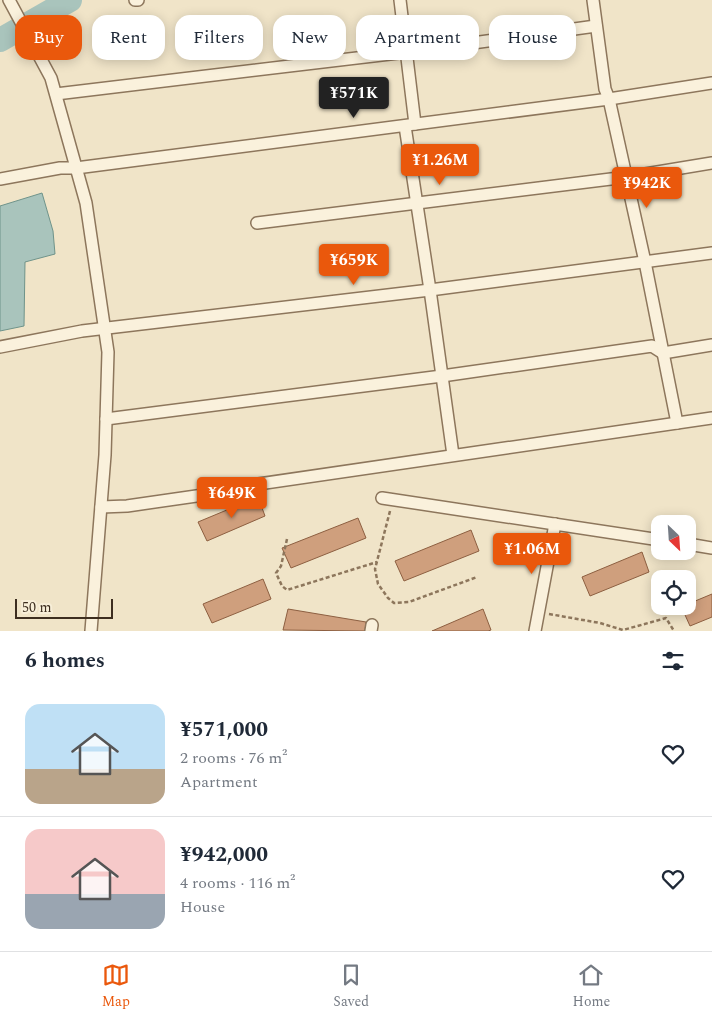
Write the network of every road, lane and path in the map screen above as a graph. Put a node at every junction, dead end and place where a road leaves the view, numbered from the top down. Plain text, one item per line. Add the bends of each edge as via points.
1 (10, 0) edge
2 (400, 0) edge
3 (593, 0) edge
4 (402, 15) edge
5 (596, 26) junction
6 (479, 42) edge
7 (356, 57) edge
8 (407, 60) edge
9 (712, 83) edge
10 (56, 94) junction
11 (609, 99) junction
12 (410, 125) junction
13 (712, 163) edge
14 (76, 168) junction
15 (627, 177) junction
16 (0, 180) edge
17 (417, 202) junction
18 (257, 223) dead end
19 (712, 253) edge
20 (645, 262) junction
21 (430, 290) junction
22 (105, 328) junction
23 (712, 344) edge
24 (0, 347) edge
25 (663, 353) junction
26 (442, 376) junction
27 (712, 418) edge
28 (106, 419) junction
29 (677, 422) junction
30 (453, 455) junction
31 (387, 499) joint
32 (101, 507) junction
33 (555, 524) junction
34 (287, 539) dead end
35 (651, 539) edge
36 (696, 545) edge
37 (712, 548) edge
38 (377, 562) junction
39 (477, 577) dead end
40 (539, 612) junction
41 (91, 631) edge
42 (535, 631) edge
43 (674, 631) edge

1 - 10 street via 52,78
2 - 4 street
3 - 5 street
5 - 6 street
5 - 11 street
7 - 10 street
8 - 12 street
9 - 11 street
10 - 14 street
11 - 12 street
11 - 15 street
12 - 14 street
12 - 17 street
13 - 15 street
14 - 16 street
14 - 22 street via 86,204
15 - 17 street
15 - 20 street
17 - 18 street
17 - 21 street
19 - 20 street
20 - 21 street
20 - 25 street
21 - 22 street
21 - 26 street
22 - 24 street
22 - 28 street via 108,352
23 - 25 street
25 - 26 street via 652,346
25 - 29 street
26 - 28 street
26 - 30 street
27 - 29 street
28 - 32 street
29 - 30 street
30 - 32 street via 244,486 238,490
31 - 33 street
31 - 38 path
32 - 41 street
33 - 35 street
33 - 40 street
34 - 38 path via 281,566 276,573 287,590
36 - 37 street
38 - 39 path via 378,584 394,603 409,602
40 - 42 street
40 - 43 path via 623,630 666,618

